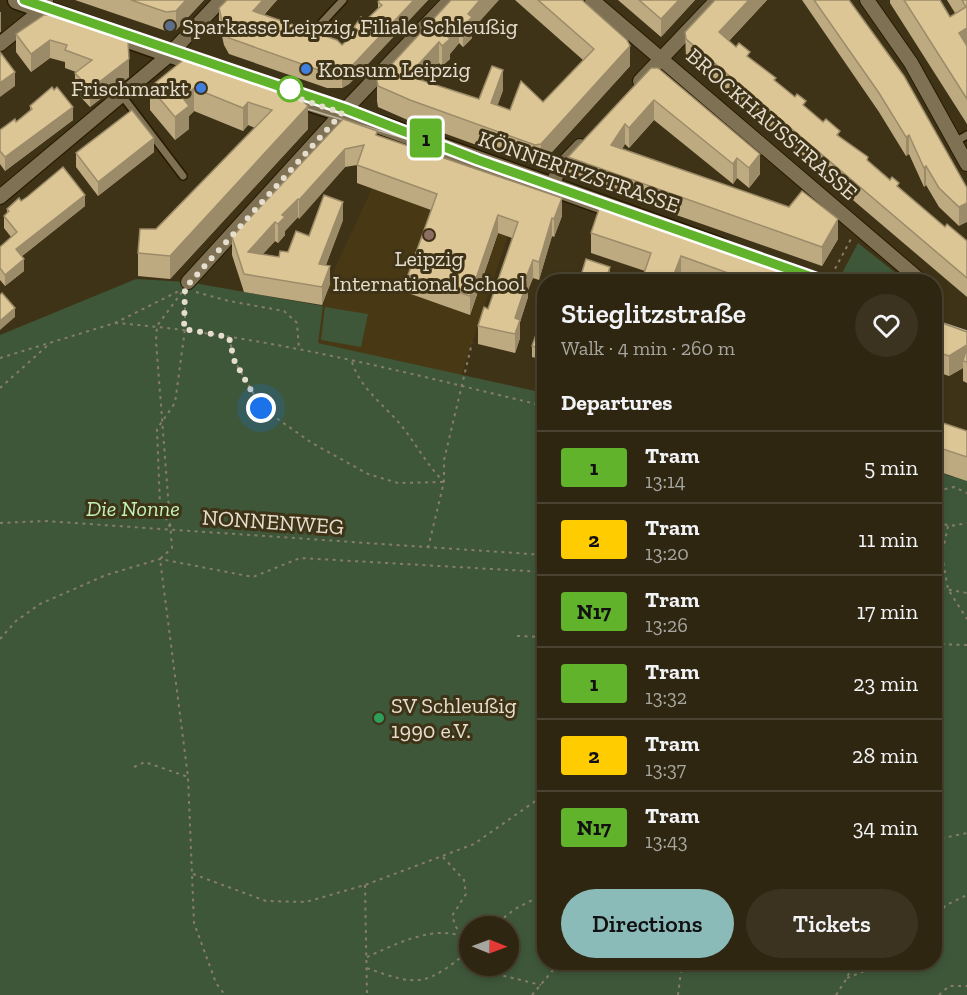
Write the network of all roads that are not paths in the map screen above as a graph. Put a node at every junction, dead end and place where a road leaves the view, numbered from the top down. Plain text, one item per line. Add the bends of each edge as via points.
1 (17, 0) edge
2 (221, 0) edge
3 (344, 0) edge
4 (450, 0) edge
5 (592, 0) edge
6 (717, 0) edge
7 (867, 0) edge
8 (44, 4) edge
9 (0, 44) edge
10 (337, 48) edge
11 (170, 54) junction
12 (663, 58) junction
13 (225, 73) edge
14 (262, 86) edge
15 (627, 95) edge
16 (123, 97) junction
17 (342, 113) junction
18 (590, 135) edge
19 (961, 138) edge
20 (967, 164) edge
21 (183, 176) dead end
22 (551, 188) junction
23 (0, 197) edge
24 (742, 255) edge
25 (913, 274) edge
26 (186, 285) road end

1 - 8 main road
2 - 11 street
3 - 10 lane via 317,28
4 - 17 street
5 - 12 street, BROCKHAUSSTRASSE
6 - 12 street
7 - 19 street
8 - 9 street
8 - 11 main road
11 - 13 main road
11 - 16 street
12 - 15 street
12 - 25 street, BROCKHAUSSTRASSE
14 - 17 main road, KÖNNERITZSTRASSE
16 - 21 lane
16 - 23 street
17 - 22 main road, KÖNNERITZSTRASSE
17 - 26 street
18 - 22 street via 560,167
19 - 20 street
22 - 24 main road, KÖNNERITZSTRASSE

